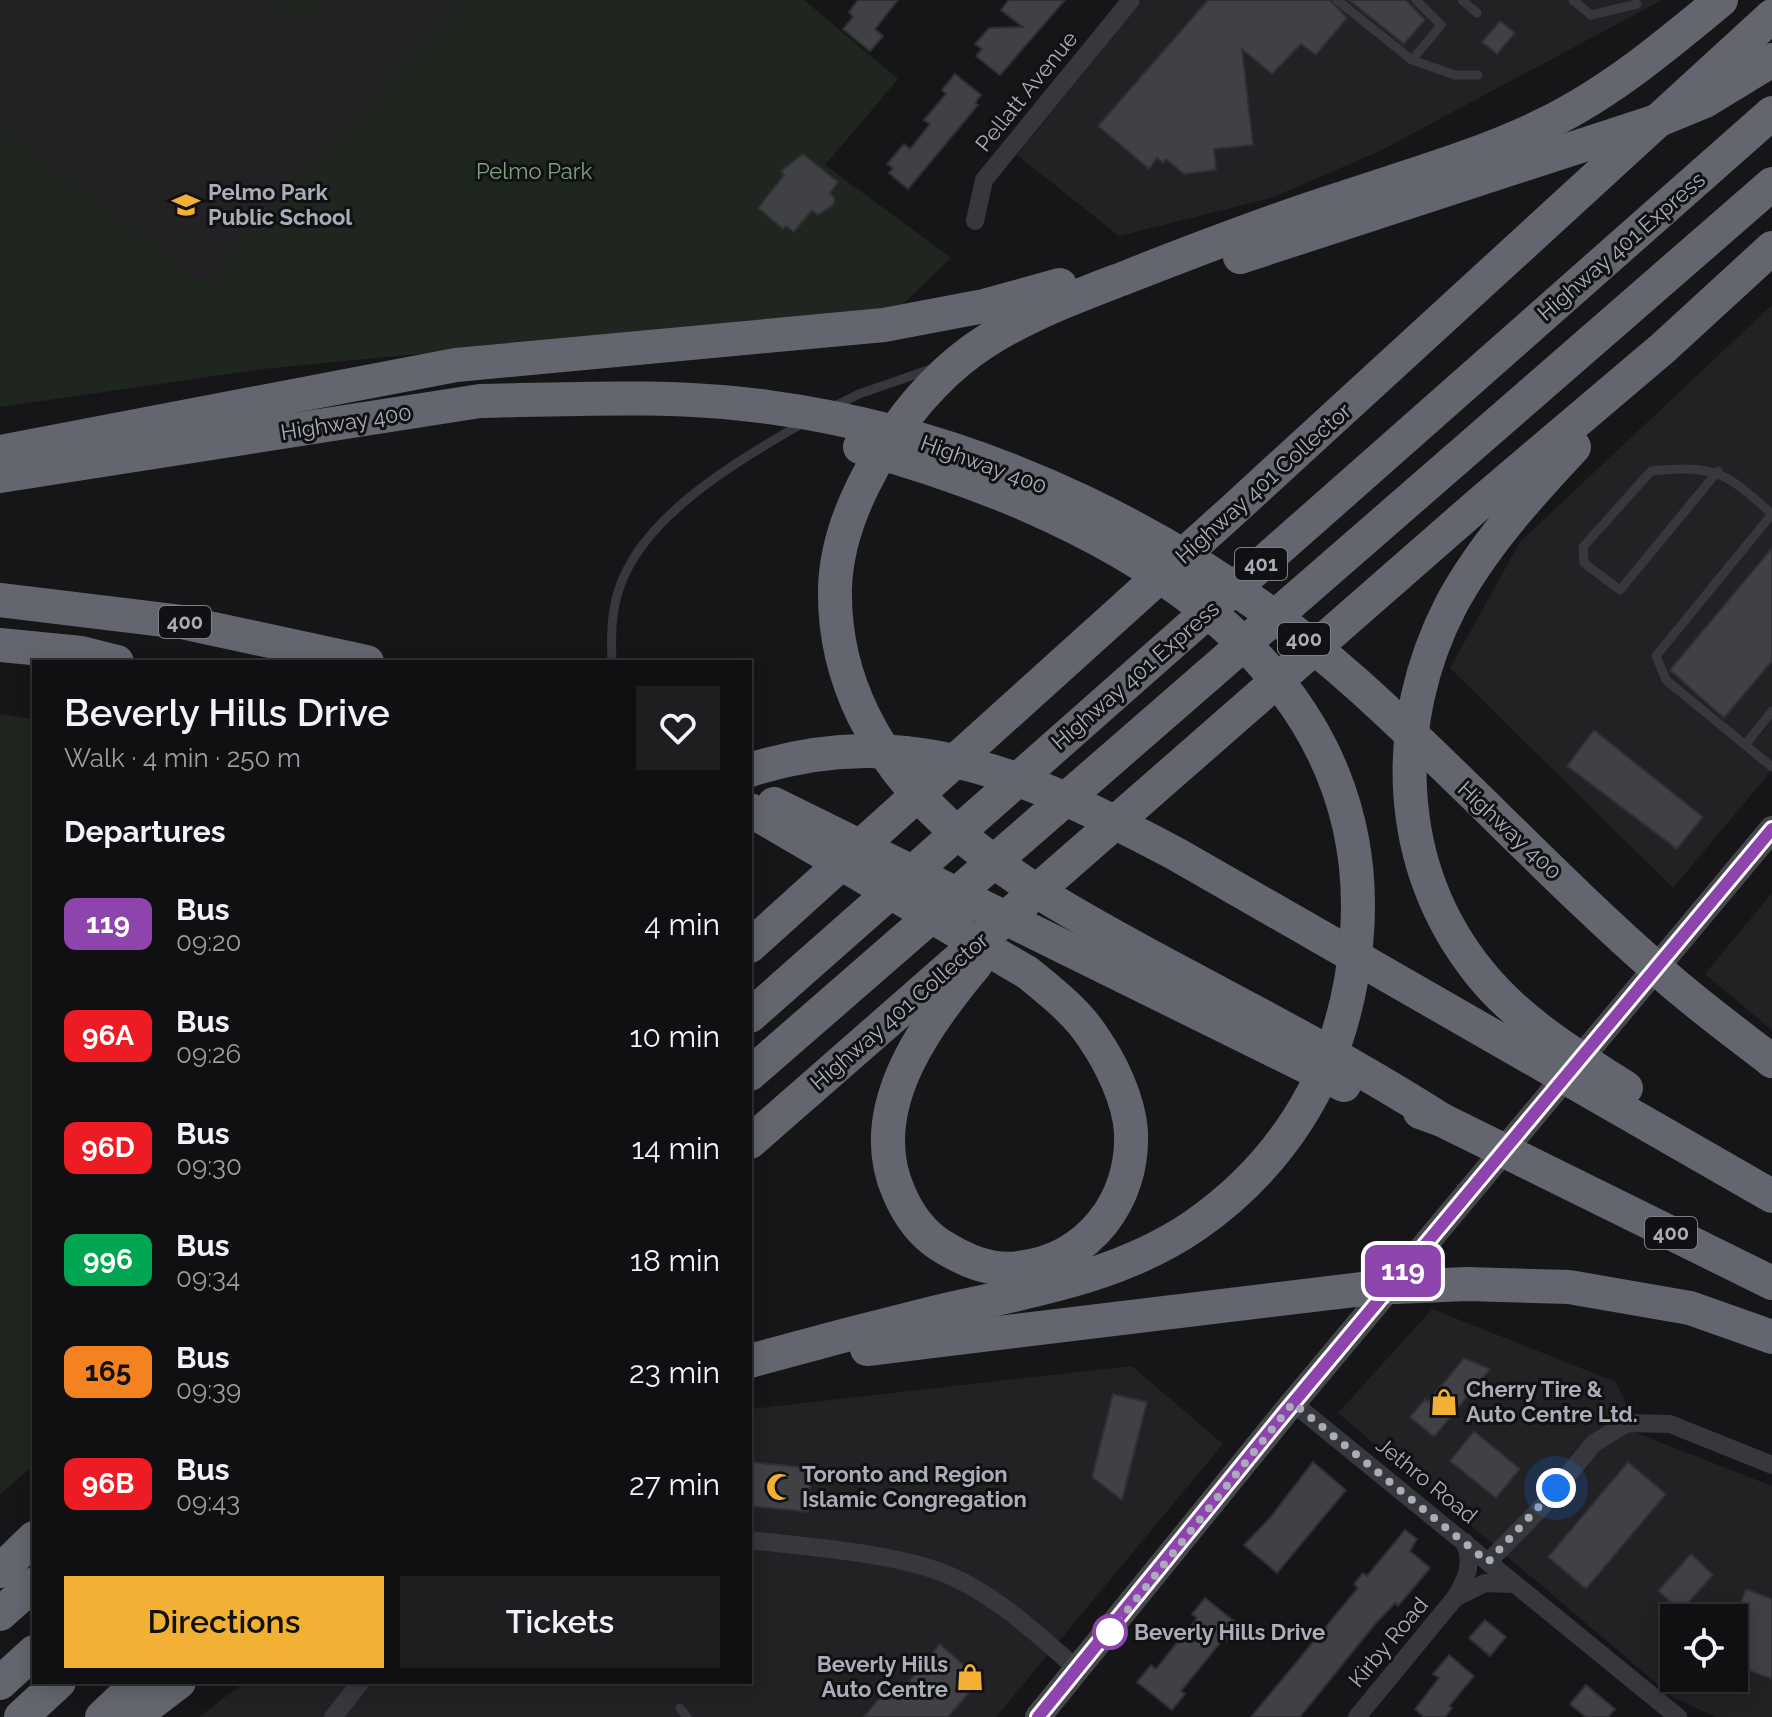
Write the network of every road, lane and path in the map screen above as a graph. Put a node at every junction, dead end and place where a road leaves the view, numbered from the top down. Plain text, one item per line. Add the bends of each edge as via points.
1 (1131, 0) edge
2 (1337, 0) edge
3 (1416, 0) edge
4 (1462, 0) edge
5 (1573, 0) edge
6 (1721, 0) edge
7 (1637, 4) dead end
8 (1477, 13) dead end
9 (1772, 16) edge
10 (1412, 60) junction
11 (1772, 60) edge
12 (1478, 75) dead end
13 (1772, 113) edge
14 (1772, 184) edge
15 (975, 221) dead end
16 (1257, 228) junction
17 (1772, 248) edge
18 (1663, 348) junction
19 (961, 359) junction
20 (904, 420) junction
21 (0, 452) edge
22 (1718, 471) junction
23 (0, 476) edge
24 (1772, 514) edge
25 (1121, 537) junction
26 (0, 600) edge
27 (0, 645) edge
28 (109, 660) edge
29 (358, 660) edge
30 (612, 660) edge
31 (1772, 711) edge
32 (1745, 745) junction
33 (1772, 767) edge
34 (752, 770) edge
35 (752, 794) edge
36 (752, 811) edge
37 (796, 827) junction
38 (1772, 829) edge
39 (1057, 872) junction
40 (752, 944) edge
41 (752, 1014) edge
42 (1296, 1047) junction
43 (1772, 1061) edge
44 (752, 1072) edge
45 (1643, 1110) junction
46 (752, 1140) edge
47 (1772, 1172) edge
48 (1772, 1196) edge
49 (1772, 1283) edge
50 (1772, 1337) edge
51 (752, 1362) edge
52 (752, 1362) edge
53 (1293, 1403) junction
54 (1772, 1465) edge
55 (32, 1540) edge
56 (752, 1540) edge
57 (1465, 1542) junction
58 (1488, 1562) junction
59 (0, 1571) edge
60 (1513, 1584) junction
61 (32, 1586) edge
62 (1455, 1598) junction
63 (0, 1614) edge
64 (32, 1654) edge
65 (1078, 1670) junction
66 (0, 1683) edge
67 (57, 1684) edge
68 (137, 1684) edge
69 (176, 1684) edge
70 (359, 1684) edge
71 (680, 1708) dead end
72 (1669, 1715) edge
73 (21, 1717) edge
74 (102, 1717) edge
75 (133, 1717) edge
76 (333, 1717) edge
77 (687, 1717) edge
78 (1038, 1717) edge
79 (1357, 1717) edge

1 - 15 street, Pellatt Avenue via 984,180
2 - 10 lane
3 - 10 lane via 1441,25
4 - 8 lane
5 - 7 lane via 1591,15
6 - 16 highway via 1630,73 1538,128
9 - 40 highway, Highway 401 Collector / 401
10 - 12 lane via 1455,75
11 - 20 highway via 1705,101 1654,122 1208,267 1060,323 986,362
13 - 41 highway, Highway 401 Express / 401
14 - 44 highway, Highway 401 Express / 401
16 - 19 highway via 1066,301
16 - 21 highway via 939,316 833,331 456,365
17 - 18 highway, Highway 401 Collector
18 - 39 highway, Highway 401 Collector
18 - 45 highway via 1526,501 1471,572 1423,674 1407,760 1422,866 1460,946 1521,1014
19 - 20 highway
19 - 30 lane via 859,394 811,418 718,476 647,537 620,587 612,621
20 - 42 highway via 856,500 843,537 835,596 836,640 845,674 896,771 979,850 1084,920
22 - 22 lane via 1651,471 1583,547 1584,563 1620,590
22 - 24 lane
23 - 25 highway, Highway 400 / 400 via 480,401 766,406 832,417 951,462 1047,485
24 - 32 lane via 1656,656 1666,680
25 - 43 highway, Highway 400 / 400 via 1242,593 1307,641 1665,976
25 - 51 highway via 1265,663 1302,712 1330,767 1349,822 1359,923 1345,1012 1330,1061 1312,1100 1267,1163 1193,1227 1143,1255 1085,1279
26 - 29 highway, 400 via 181,622
27 - 28 highway
31 - 32 lane
32 - 33 lane
34 - 45 highway via 849,753 894,752 973,763 1076,802 1176,854 1514,1050
35 - 37 highway
36 - 37 highway
37 - 39 highway via 1028,973 1092,1035 1115,1076 1131,1129 1130,1165 1105,1223 1083,1242 1042,1263 994,1269 929,1238 906,1211 889,1164 890,1117 905,1067 927,1028 984,954
37 - 42 highway
38 - 53 main road
39 - 46 highway, Highway 401 Collector
42 - 49 highway, 400
45 - 47 highway
45 - 48 highway
50 - 52 highway via 1690,1308 1584,1290 1467,1284 1263,1299
53 - 57 street, Jethro Road
53 - 65 main road
54 - 58 street via 1670,1424 1627,1423 1594,1443
55 - 59 highway
56 - 65 street via 937,1571 977,1590
57 - 58 street, Jethro Road
57 - 62 street, Kirby Road via 1468,1576
58 - 60 street, Jethro Road
60 - 62 street, Kirby Road via 1485,1583
60 - 72 street, Jethro Road
61 - 63 highway
62 - 79 street, Kirby Road
64 - 66 highway
65 - 78 main road
67 - 73 highway
68 - 74 highway
69 - 75 highway
70 - 76 street
71 - 77 lane

